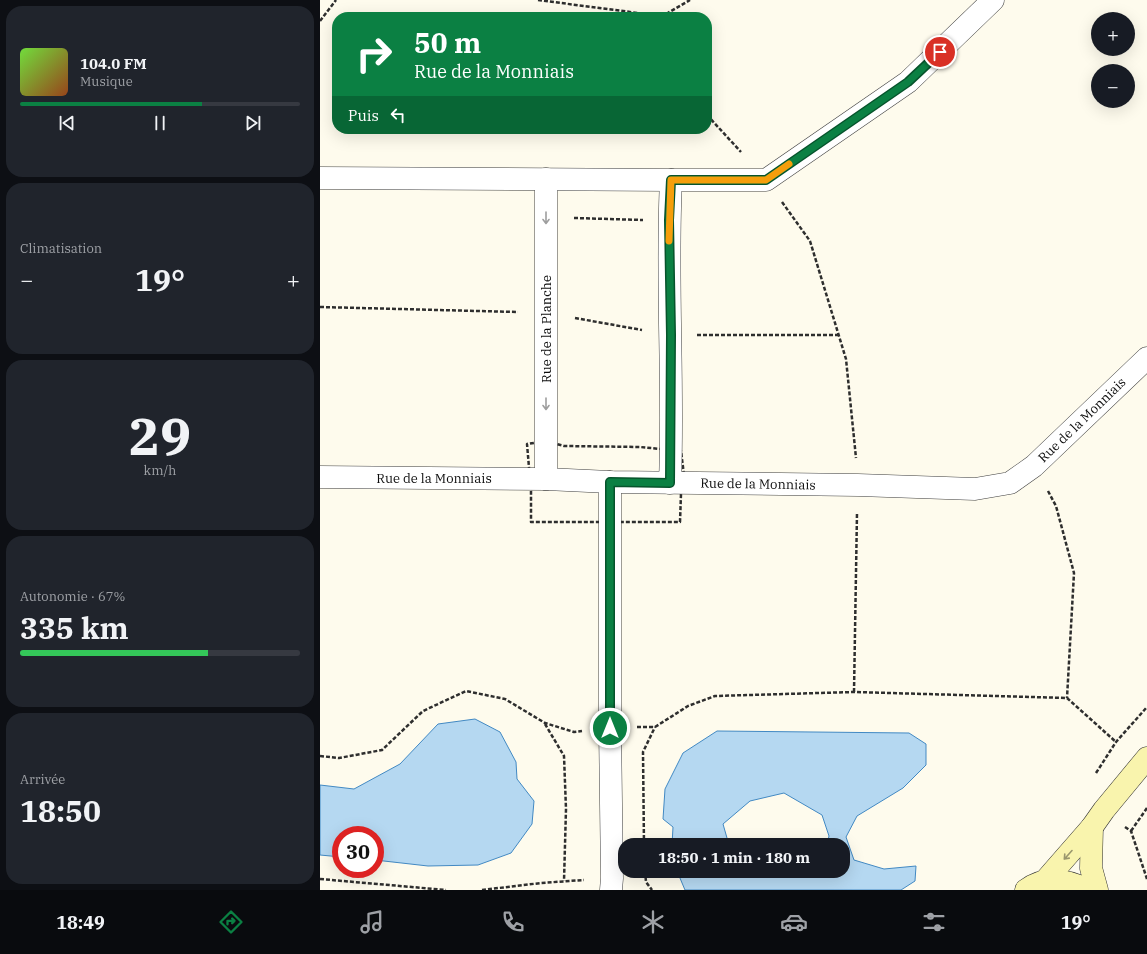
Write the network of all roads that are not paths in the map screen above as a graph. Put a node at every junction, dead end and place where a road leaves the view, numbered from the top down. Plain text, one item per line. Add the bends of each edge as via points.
1 (993, 0) edge
2 (320, 178) edge
3 (546, 179) junction
4 (671, 180) junction
5 (1147, 358) edge
6 (320, 477) edge
7 (546, 479) junction
8 (610, 482) junction
9 (670, 483) junction
10 (1147, 758) edge
11 (1092, 827) junction
12 (612, 884) edge
13 (1035, 886) edge
14 (1088, 890) edge
15 (1097, 890) edge

1 - 4 street via 908,82 766,180
2 - 3 street
3 - 4 street
3 -> 7 street, Rue de la Planche
4 - 9 street
5 - 9 street, Rue de la Monniais via 1034,466 1010,483 975,489
6 - 7 street, Rue de la Monniais
7 - 8 street, Rue de la Monniais
8 - 9 street, Rue de la Monniais
8 - 12 street
10 - 11 street
11 -> 13 street
11 - 15 street via 1091,868
13 - 14 street via 1060,880 1075,883

